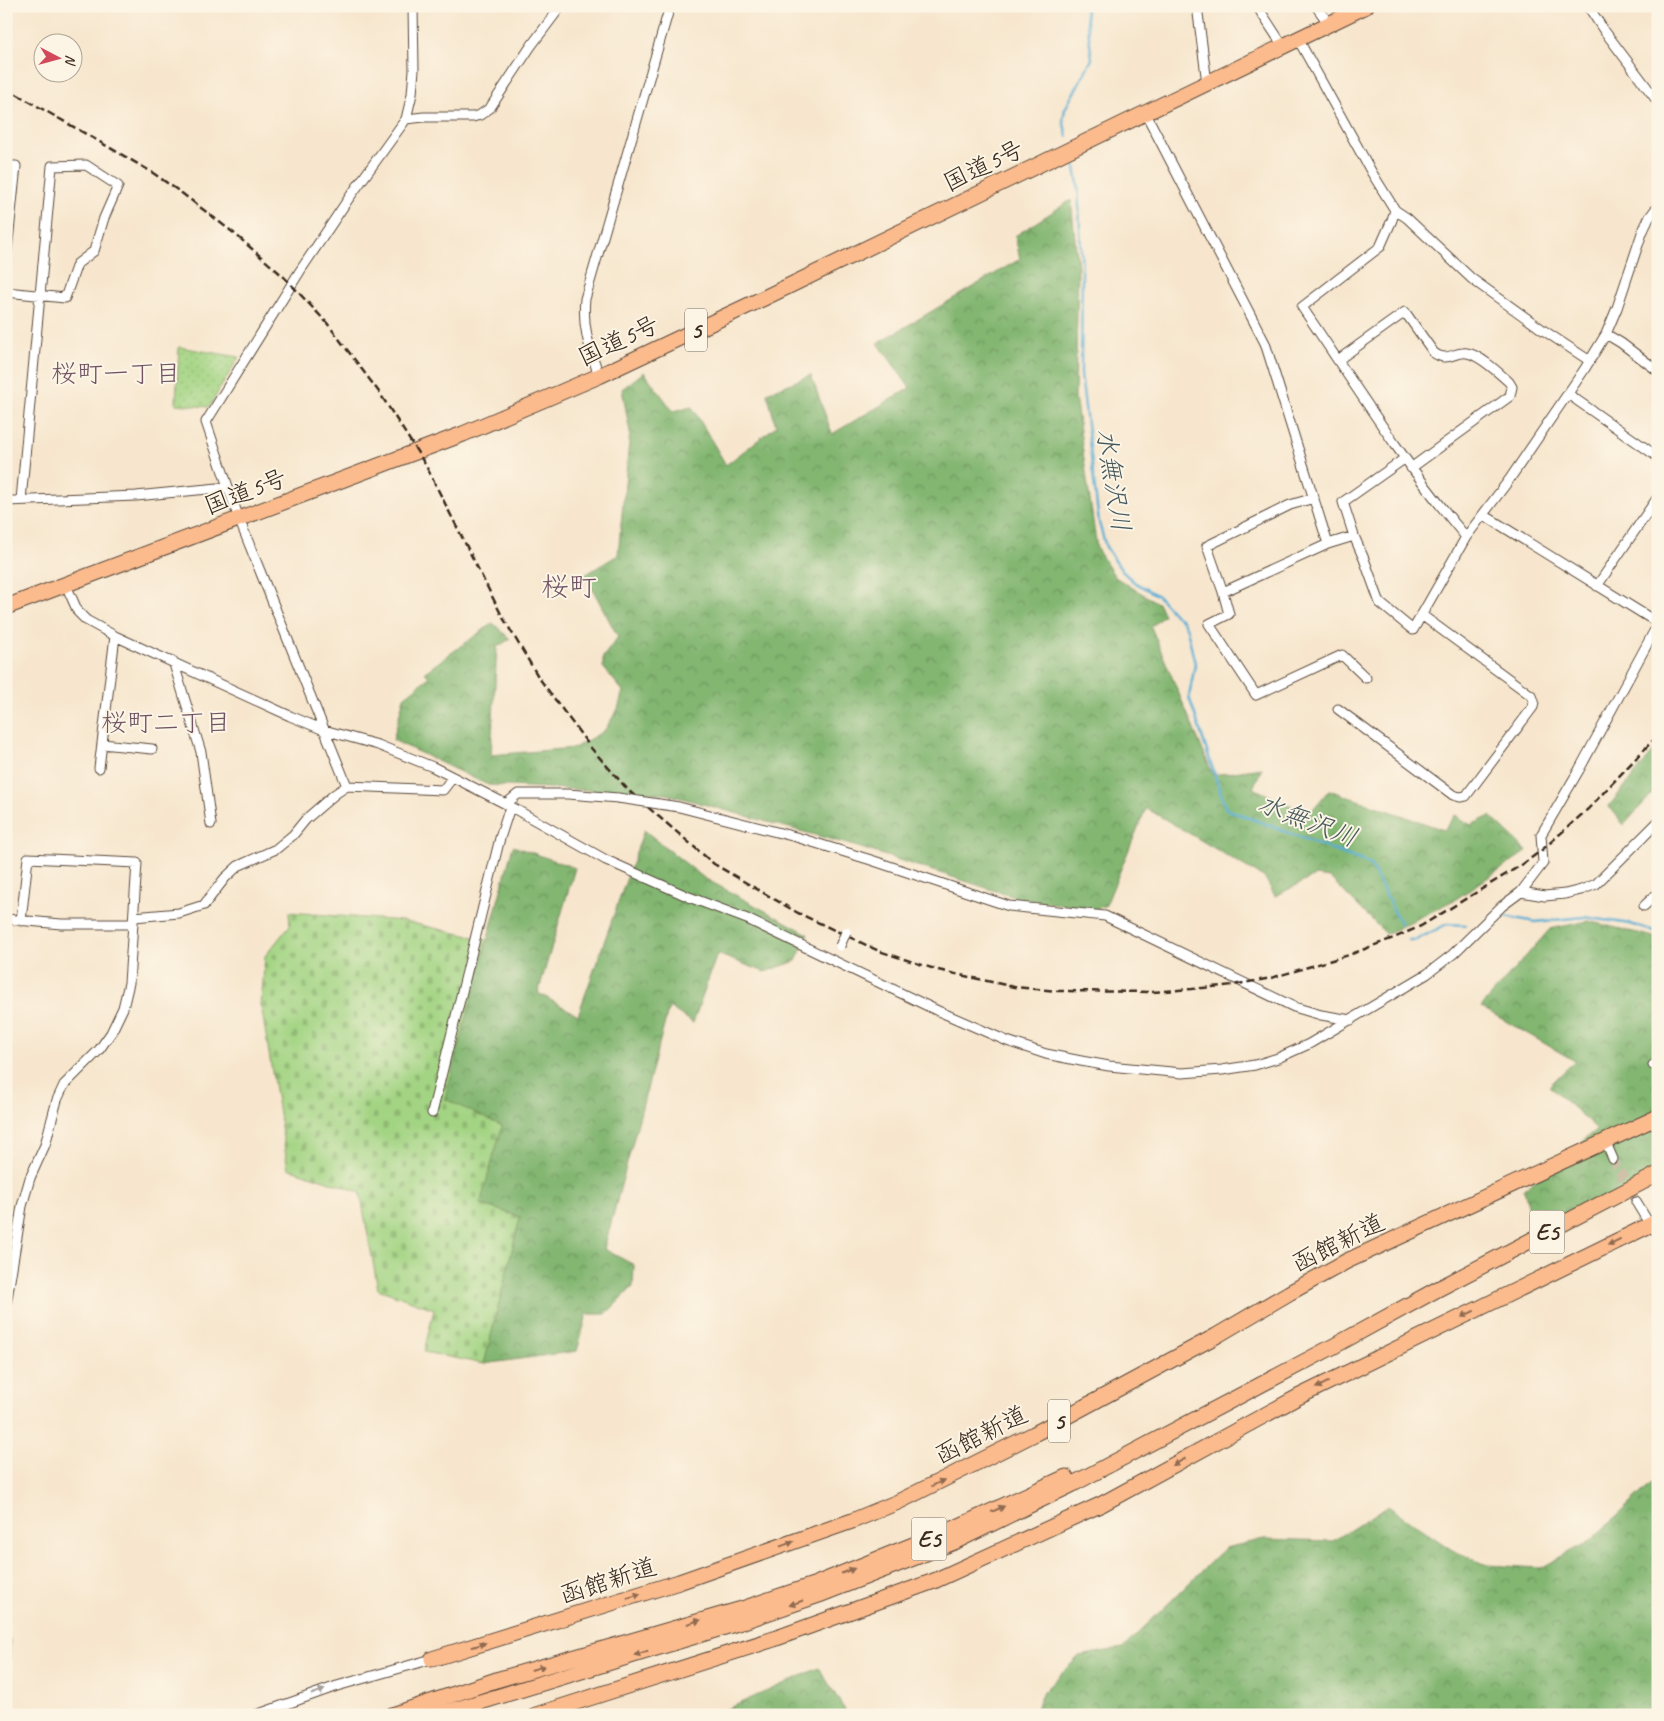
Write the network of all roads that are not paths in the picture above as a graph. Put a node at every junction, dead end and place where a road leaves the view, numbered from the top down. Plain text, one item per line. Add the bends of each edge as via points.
1 (413, 6) edge
2 (561, 6) edge
3 (670, 6) edge
4 (1197, 6) edge
5 (1257, 6) edge
6 (1316, 6) edge
7 (1366, 6) edge
8 (1588, 6) edge
9 (1329, 24) junction
10 (1298, 39) junction
11 (1283, 46) junction
12 (1207, 83) junction
13 (1658, 102) edge
14 (1145, 112) junction
15 (406, 119) junction
16 (6, 166) edge
17 (1658, 206) edge
18 (1395, 210) junction
19 (6, 260) edge
20 (6, 292) edge
21 (40, 295) junction
22 (1606, 334) junction
23 (1338, 360) junction
24 (1590, 361) junction
25 (1658, 371) edge
26 (599, 376) junction
27 (1568, 394) junction
28 (1658, 457) edge
29 (1404, 459) junction
30 (1411, 468) junction
31 (228, 487) junction
32 (1658, 497) edge
33 (1314, 498) junction
34 (20, 500) junction
35 (6, 501) edge
36 (1484, 515) junction
37 (239, 519) junction
38 (1354, 536) junction
39 (1466, 537) junction
40 (1328, 544) junction
41 (66, 585) junction
42 (1597, 586) junction
43 (1223, 592) junction
44 (6, 607) edge
45 (1422, 616) junction
46 (1658, 624) edge
47 (115, 636) junction
48 (173, 662) junction
49 (1366, 678) dead end
50 (1338, 709) dead end
51 (324, 730) junction
52 (102, 744) junction
53 (152, 749) dead end
54 (99, 768) dead end
55 (453, 777) junction
56 (347, 786) junction
57 (508, 806) junction
58 (1658, 822) edge
59 (211, 824) dead end
60 (1521, 892) junction
61 (1658, 892) edge
62 (1644, 906) dead end
63 (6, 919) edge
64 (21, 921) junction
65 (134, 921) junction
66 (846, 932) dead end
67 (840, 946) dead end
68 (1351, 1020) junction
69 (432, 1113) dead end
70 (1658, 1117) edge
71 (1606, 1141) junction
72 (1613, 1159) tunnel mouth
73 (1658, 1174) edge
74 (1636, 1202) tunnel mouth
75 (1655, 1226) edge
76 (1436, 1290) junction
77 (6, 1304) edge
78 (432, 1659) joint
79 (256, 1715) edge
80 (392, 1715) edge
81 (438, 1715) edge
82 (536, 1715) edge

1 - 15 street via 414,70
2 - 15 street via 485,112 473,117
3 - 26 street via 585,299 584,330
4 - 12 street
5 - 11 street
6 - 9 street
7 - 9 highway, 国道5号 / 5
8 - 13 street
9 - 10 highway, 国道5号 / 5
10 - 11 highway, 国道5号 / 5
10 - 18 street
11 - 12 highway, 国道5号 / 5
12 - 14 highway, 国道5号 / 5
14 - 26 highway, 国道5号 / 5
14 - 33 street via 1265,343
15 - 31 street via 300,271 206,422
16 - 19 street via 16,166
17 - 22 street via 1642,233
18 - 23 street via 1380,246 1302,307
18 - 24 street via 1472,279
20 - 21 street
21 - 21 street via 52,166 86,165 118,186 94,251 77,264 65,298
21 - 34 street
22 - 24 street
22 - 25 street
23 - 29 street
23 - 30 street via 1405,312 1441,358 1461,352 1475,355 1509,382 1512,387 1510,396
24 - 27 street
26 - 37 highway, 国道5号 / 5 via 463,434
27 - 28 street
27 - 36 street
29 - 30 street
29 - 38 street via 1343,502
30 - 39 street
31 - 34 street via 136,496
31 - 37 street
32 - 42 street
33 - 40 street
33 - 43 street via 1290,505 1207,546
34 - 35 street
36 - 39 street
36 - 42 street
37 - 41 highway, 国道5号 / 5
37 - 51 street
38 - 40 street
38 - 45 street via 1380,603 1413,630
39 - 45 street
40 - 43 street
41 - 44 highway, 国道5号 / 5
41 - 47 street via 78,612
42 - 46 street
43 - 49 street via 1229,614 1209,624 1256,695 1342,655
45 - 50 street via 1532,696 1534,701 1533,707 1466,796 1453,795
46 - 60 street via 1541,835 1543,863
47 - 48 street
47 - 52 street
48 - 51 street
48 - 59 street via 202,752
51 - 55 street via 378,745
51 - 56 street
52 - 53 street
52 - 54 street
55 - 56 street via 443,790
55 - 57 street
56 - 65 street via 306,819 276,849 238,866 224,878 204,905
57 - 68 street, bridge via 518,794 568,794 684,808 796,837 1009,906 1105,916 1294,1007
57 - 68 street via 606,860 747,919 936,1010 1046,1054 1109,1066 1173,1073 1222,1070 1278,1058
57 - 69 street
58 - 60 street via 1596,884 1565,894 1545,896
60 - 68 street via 1427,974
61 - 62 street
63 - 64 street
64 - 65 street via 61,924
64 - 65 street via 28,858 137,863
65 - 77 street via 129,983 123,1008 103,1044 64,1085 45,1145 30,1178 22,1206
66 - 67 street, bridge
70 - 71 highway, 函館新道 / 5
71 - 72 street
78 -> 71 highway, 函館新道 / 5 via 679,1582 898,1502 1034,1434 1347,1261
73 - 76 highway, E5
74 - 75 street
75 -> 82 highway via 1298,1398 1102,1504 934,1581 774,1639
80 -> 76 highway, E5 via 496,1680 742,1609 891,1555 1070,1475
76 -> 81 highway, E5 via 1082,1480 954,1542 744,1621
79 -> 78 street via 337,1686

